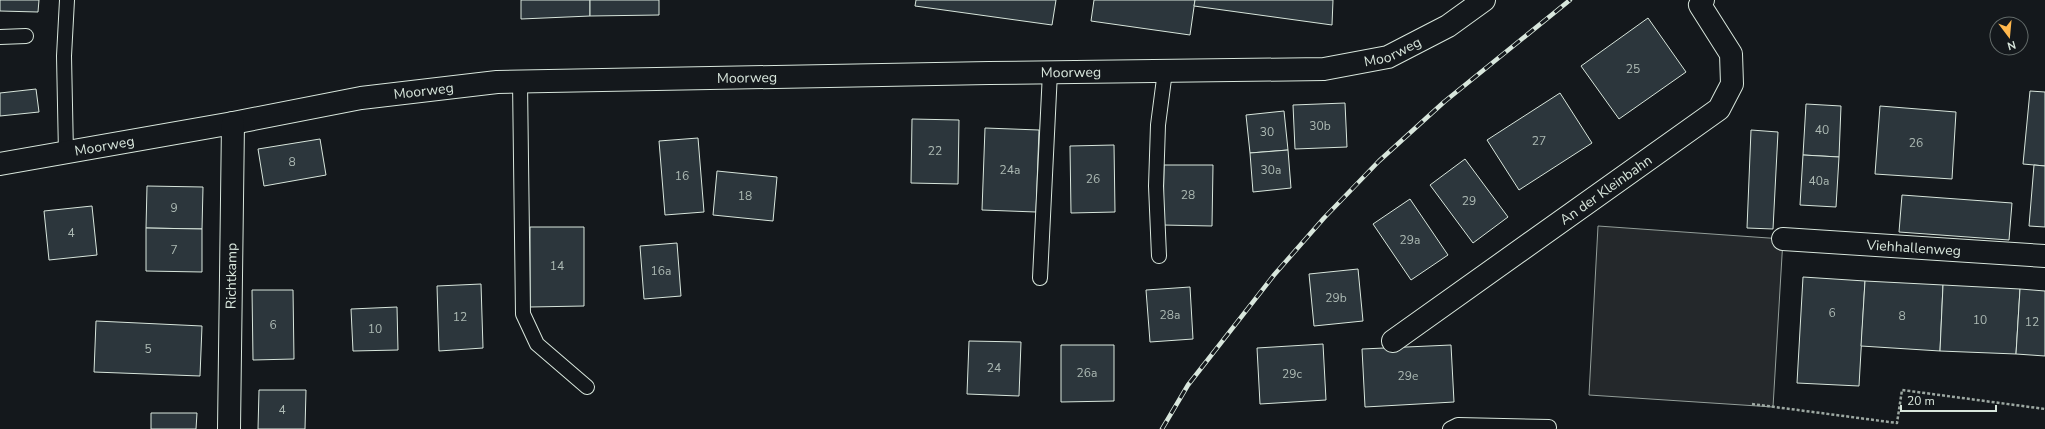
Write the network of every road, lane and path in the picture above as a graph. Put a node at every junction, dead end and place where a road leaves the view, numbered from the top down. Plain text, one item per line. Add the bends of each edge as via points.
1 (67, 0) edge
2 (1484, 0) edge
3 (1703, 0) edge
4 (26, 36) dead end
5 (0, 37) edge
6 (1166, 71) junction
7 (1050, 72) junction
8 (520, 82) junction
9 (233, 123) junction
10 (66, 154) junction
11 (0, 164) edge
12 (1783, 239) dead end
13 (1159, 256) dead end
14 (2045, 256) edge
15 (1040, 278) dead end
16 (1393, 341) dead end
17 (587, 387) dead end
18 (1752, 404) dead end
19 (2045, 409) edge
20 (1550, 427) dead end
21 (229, 429) edge
22 (1450, 429) edge

1 - 10 lane via 64,56
2 - 6 street, Moorweg via 1448,26 1388,57 1324,69
3 - 16 street, An der Kleinbahn via 1700,5 1731,54 1732,84 1719,109
4 - 5 lane
6 - 7 street, Moorweg
6 - 13 lane via 1158,125 1156,186
7 - 8 street, Moorweg
7 - 15 lane
8 - 9 street, Moorweg via 497,82 360,98
8 - 17 lane via 523,314 537,344
9 - 10 street, Moorweg
9 - 21 street, Richtkamp
10 - 11 street, Moorweg
12 - 14 street, Viehhallenweg
18 - 19 path via 1897,423 1902,390
20 - 22 lane via 1458,425

